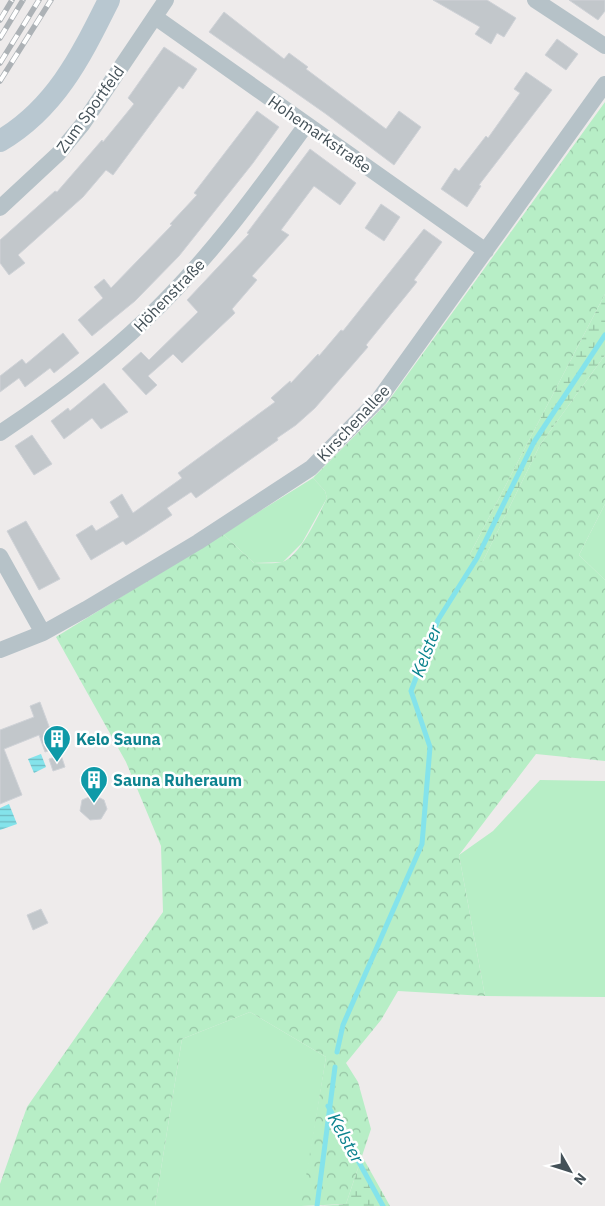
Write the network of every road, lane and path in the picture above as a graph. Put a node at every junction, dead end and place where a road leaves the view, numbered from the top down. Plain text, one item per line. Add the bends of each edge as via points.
1 (109, 0) edge
2 (166, 0) edge
3 (535, 0) edge
4 (155, 17) junction
5 (605, 46) edge
6 (605, 84) edge
7 (306, 125) junction
8 (0, 141) edge
9 (0, 208) edge
10 (486, 251) junction
11 (0, 433) edge
12 (0, 556) edge
13 (43, 633) junction
14 (0, 650) edge

1 - 8 street via 72,72 45,106
2 - 4 street, Zum Sportfeld
3 - 5 street
4 - 7 street, Hohemarkstraße
4 - 9 street, Zum Sportfeld via 82,125 58,154
6 - 10 street, Kirschenallee
7 - 10 street, Hohemarkstraße
7 - 11 street, Höhenstraße via 234,224 172,294 99,362
10 - 13 street, Kirschenallee via 379,400 311,468 198,542
12 - 13 street
13 - 14 street, Kirschenallee

